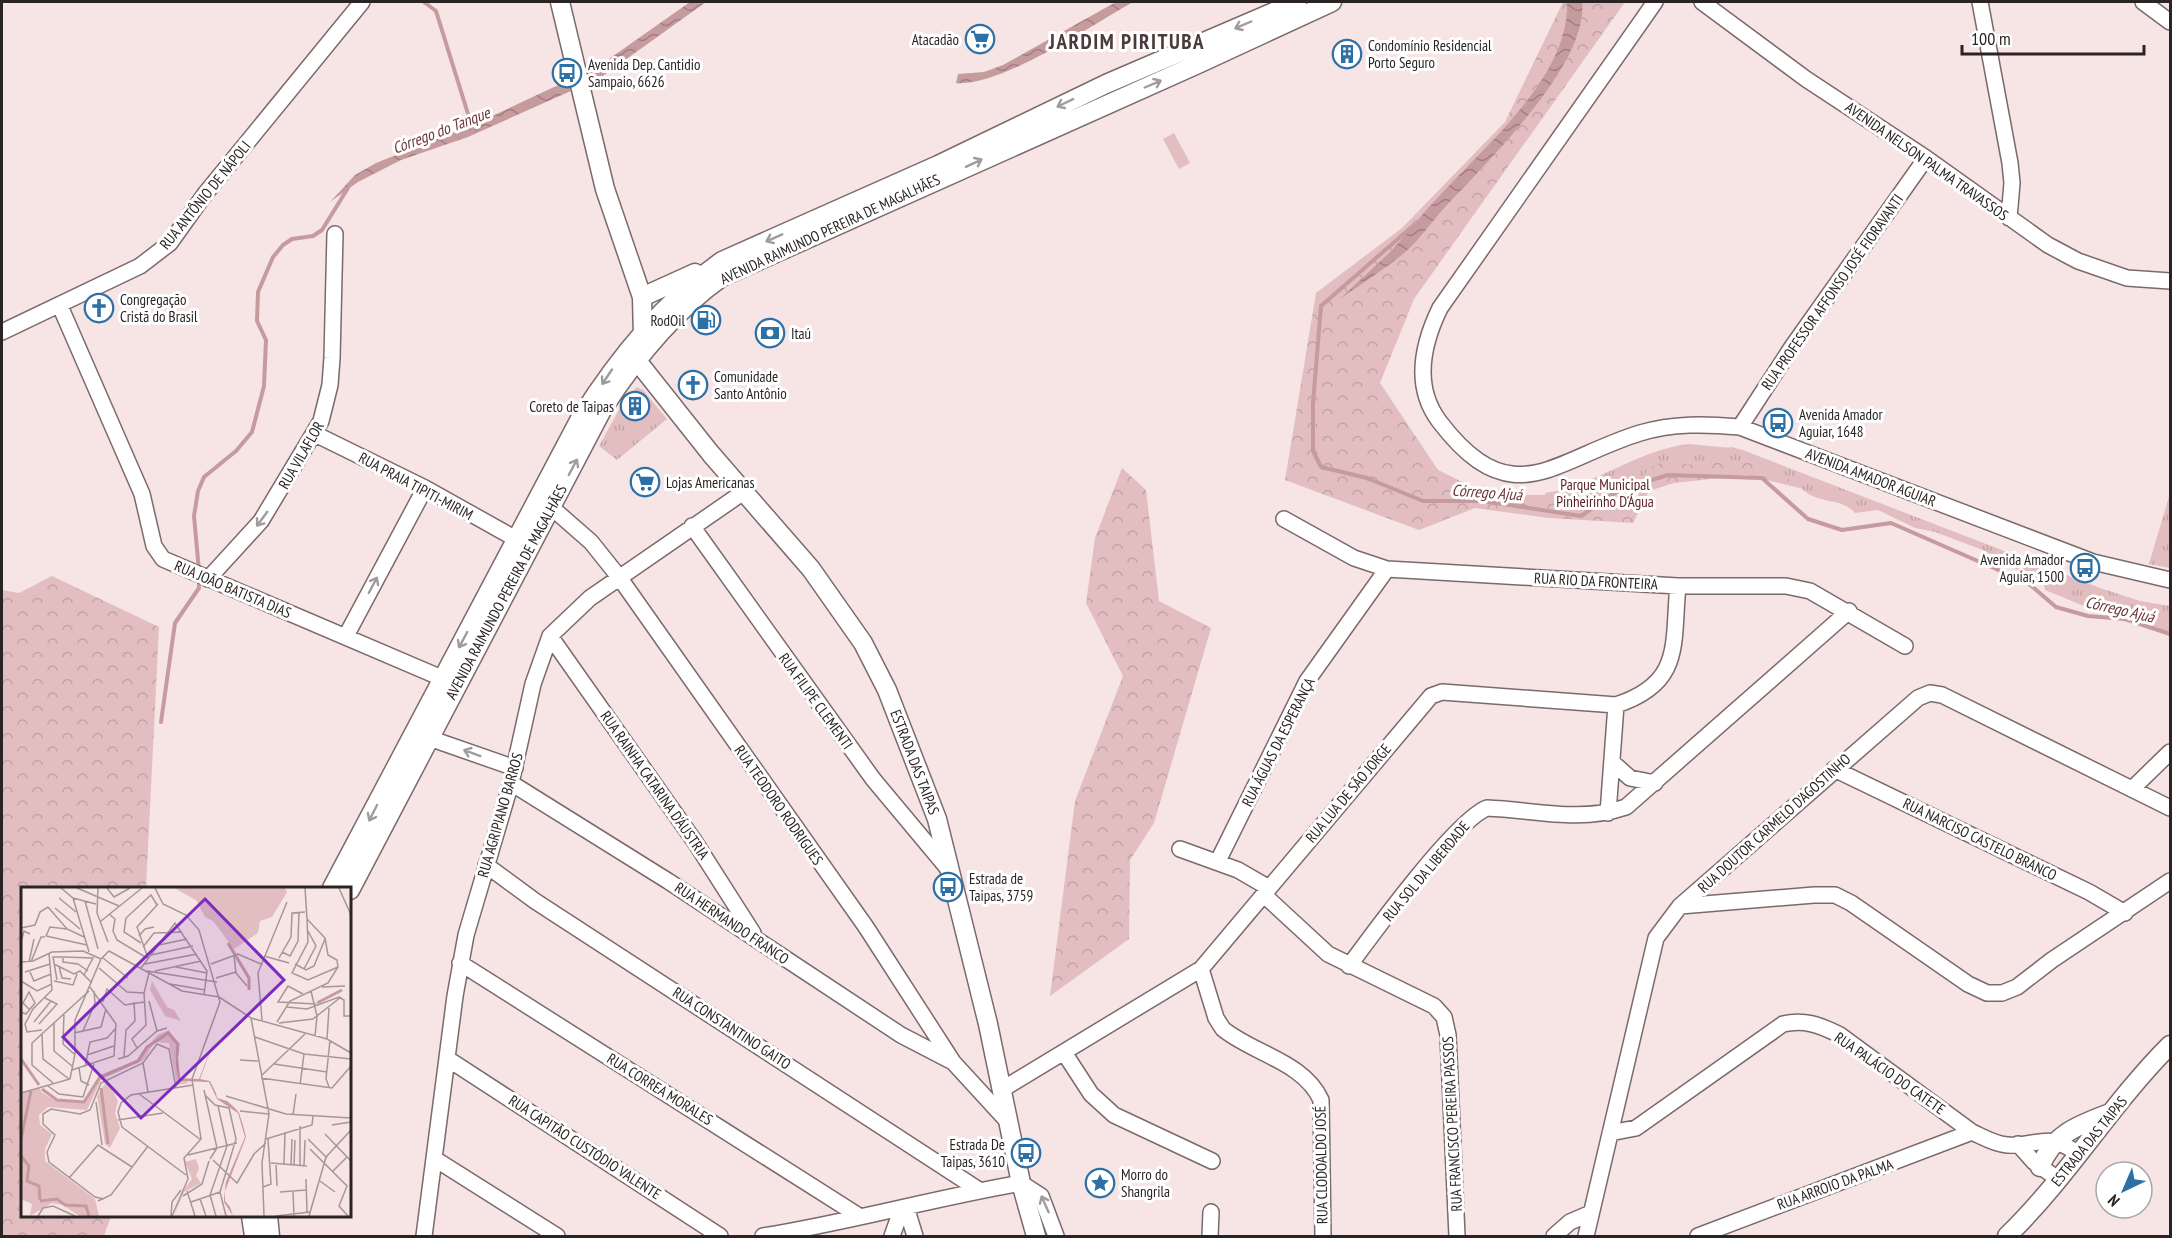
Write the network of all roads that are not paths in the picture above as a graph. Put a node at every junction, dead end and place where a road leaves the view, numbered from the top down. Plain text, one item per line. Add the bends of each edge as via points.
1 (362, 2) edge
2 (560, 2) edge
3 (1297, 2) edge
4 (1332, 2) edge
5 (1655, 2) edge
6 (1702, 2) edge
7 (1980, 2) edge
8 (2143, 2) edge
9 (2170, 22) edge
10 (1926, 158) junction
11 (2009, 218) junction
12 (335, 234) dead end
13 (722, 261) junction
14 (2170, 281) edge
15 (642, 297) junction
16 (60, 306) junction
17 (644, 331) junction
18 (2, 332) edge
19 (638, 362) junction
20 (654, 384) junction
21 (620, 385) junction
22 (1740, 427) junction
23 (315, 434) junction
24 (425, 488) junction
25 (745, 491) junction
26 (546, 502) junction
27 (1284, 519) dead end
28 (692, 526) junction
29 (516, 539) junction
30 (1387, 569) junction
31 (619, 577) junction
32 (205, 578) junction
33 (2170, 580) edge
34 (1678, 586) junction
35 (1849, 611) junction
36 (346, 636) junction
37 (482, 636) junction
38 (550, 636) junction
39 (1905, 646) dead end
40 (449, 681) junction
41 (1616, 705) junction
42 (429, 738) junction
43 (2170, 752) edge
44 (1612, 762) junction
45 (1834, 769) junction
46 (513, 776) junction
47 (1655, 783) junction
48 (2132, 789) junction
49 (2170, 808) edge
50 (1608, 813) junction
51 (1180, 849) dead end
52 (1218, 861) junction
53 (486, 865) junction
54 (949, 870) junction
55 (2170, 882) edge
56 (333, 887) edge
57 (351, 888) edge
58 (1266, 891) junction
59 (1680, 906) junction
60 (2125, 913) junction
61 (755, 937) junction
62 (460, 963) junction
63 (1349, 966) junction
64 (1201, 969) junction
65 (2170, 1045) edge
66 (1065, 1054) junction
67 (448, 1059) junction
68 (953, 1062) junction
69 (1001, 1090) junction
70 (2111, 1113) junction
71 (1009, 1123) junction
72 (1972, 1132) junction
73 (1610, 1133) junction
74 (2056, 1140) junction
75 (2018, 1144) junction
76 (2079, 1154) junction
77 (435, 1159) junction
78 (1212, 1161) dead end
79 (2040, 1167) junction
80 (2058, 1179) junction
81 (1021, 1183) junction
82 (979, 1190) junction
83 (904, 1208) junction
84 (1211, 1212) dead end
85 (1591, 1213) junction
86 (859, 1216) junction
87 (251, 1217) edge
88 (268, 1217) edge
89 (254, 1236) edge
90 (270, 1236) edge
91 (424, 1236) edge
92 (557, 1236) edge
93 (720, 1236) edge
94 (763, 1236) edge
95 (892, 1236) edge
96 (915, 1236) edge
97 (1036, 1236) edge
98 (1056, 1236) edge
99 (1210, 1236) edge
100 (1323, 1236) edge
101 (1457, 1236) edge
102 (1554, 1236) edge
103 (1586, 1236) edge
104 (1698, 1236) edge
105 (2007, 1236) edge

1 - 16 street, RUA ANTÔNIO DE NÁPOLI via 205,194 170,243 140,266
2 - 15 main road via 605,189
3 -> 13 main road, AVENIDA RAIMUNDO PEREIRA DE MAGALHÃES via 1106,84
19 -> 4 main road, AVENIDA RAIMUNDO PEREIRA DE MAGALHÃES via 673,319 722,277
5 - 22 street, AVENIDA AMADOR AGUIAR via 1440,308 1428,332 1423,356 1427,396 1436,417 1457,445 1482,464 1504,473 1550,471 1638,434 1668,426
6 - 10 street, AVENIDA NELSON PALMA TRAVASSOS
7 - 11 street via 2010,163
8 - 9 street
10 - 11 street, AVENIDA NELSON PALMA TRAVASSOS
10 - 22 street, RUA PROFESSOR AFFONSO JOSÉ FIORAVANTI
11 - 14 street, AVENIDA NELSON PALMA TRAVASSOS via 2078,261 2127,278
12 - 23 street, RUA VILAFLOR via 330,386
13 - 15 main road
13 - 17 main road, AVENIDA RAIMUNDO PEREIRA DE MAGALHÃES via 691,284
15 - 17 main road
16 - 18 street, RUA ANTÔNIO DE NÁPOLI
16 - 32 street, RUA JOÃO BATISTA DIAS via 142,494 154,546 163,559
17 - 19 main road
17 -> 26 main road, AVENIDA RAIMUNDO PEREIRA DE MAGALHÃES via 581,417
19 - 20 main road, ESTRADA DAS TAIPAS
19 - 21 main road, AVENIDA RAIMUNDO PEREIRA DE MAGALHÃES
20 - 21 main road
20 - 25 main road, ESTRADA DAS TAIPAS
26 -> 21 main road, AVENIDA RAIMUNDO PEREIRA DE MAGALHÃES
22 - 33 street, AVENIDA AMADOR AGUIAR via 2093,562
23 - 24 street, RUA PRAIA TIPITI-MIRIM
23 -> 32 street, RUA VILAFLOR via 261,521
24 - 29 street, RUA PRAIA TIPITI-MIRIM
36 -> 24 street
25 - 28 street, RUA AGRIPIANO BARROS
25 - 54 main road, ESTRADA DAS TAIPAS via 812,569 862,643 887,690 913,754 937,819
26 - 29 main road, AVENIDA RAIMUNDO PEREIRA DE MAGALHÃES
26 - 31 street, RUA TEODORO RODRIGUES via 591,542
26 - 37 main road, AVENIDA RAIMUNDO PEREIRA DE MAGALHÃES
27 - 30 street, RUA RIO DA FRONTEIRA via 1354,558
28 - 31 street, RUA AGRIPIANO BARROS
28 - 54 street, RUA FILIPE CLEMENTI via 859,760
29 - 37 main road via 516,555 488,608
29 -> 40 main road, AVENIDA RAIMUNDO PEREIRA DE MAGALHÃES
30 - 34 street, RUA RIO DA FRONTEIRA
30 - 52 street, RUA ÁGUAS DA ESPERANÇA via 1307,681
31 - 38 street, RUA AGRIPIANO BARROS via 568,616
31 - 68 street, RUA TEODORO RODRIGUES via 866,927
32 - 36 street, RUA JOÃO BATISTA DIAS
34 - 35 street, RUA RIO DA FRONTEIRA via 1786,586 1810,591
34 - 41 street, RUA LUA DE SÃO JORGE via 1669,668 1642,694
35 - 39 street, RUA RIO DA FRONTEIRA
35 - 47 street, RUA SOL DA LIBERDADE
36 - 40 street, RUA JOÃO BATISTA DIAS
37 - 40 main road, AVENIDA RAIMUNDO PEREIRA DE MAGALHÃES
38 - 46 street, RUA AGRIPIANO BARROS via 532,684
38 - 61 street, RUA RAINHA CATARINA D'ÁUSTRIA via 695,842
40 - 42 main road, AVENIDA RAIMUNDO PEREIRA DE MAGALHÃES
40 -> 56 main road, AVENIDA RAIMUNDO PEREIRA DE MAGALHÃES
41 - 44 street
41 - 58 street, RUA LUA DE SÃO JORGE via 1442,692 1431,696
46 -> 42 street, RUA HERMANDO FRANCO
42 - 57 main road, AVENIDA RAIMUNDO PEREIRA DE MAGALHÃES
43 - 48 street
44 - 47 street via 1630,778
44 - 50 street
45 - 48 street, RUA DOUTOR CARMELO D'AGOSTINHO via 1918,698 1930,693 1942,695
45 - 59 street, RUA DOUTOR CARMELO D'AGOSTINHO
45 - 60 street, RUA NARCISO CASTELO BRANCO
46 - 53 street, RUA AGRIPIANO BARROS
46 - 61 street, RUA HERMANDO FRANCO
47 - 50 street, RUA SOL DA LIBERDADE via 1626,807
48 - 49 street, RUA DOUTOR CARMELO D'AGOSTINHO
50 - 63 street, RUA SOL DA LIBERDADE via 1554,815 1487,808 1478,812 1440,852
51 - 52 street, RUA FRANCISCO PEREIRA PASSOS
52 - 58 street, RUA FRANCISCO PEREIRA PASSOS
53 - 62 street, RUA AGRIPIANO BARROS
53 - 82 street, RUA CONSTANTINO GAITO via 535,901
54 - 69 main road, ESTRADA DAS TAIPAS
55 - 60 street
58 - 63 street, RUA FRANCISCO PEREIRA PASSOS via 1312,942
58 - 64 street, RUA LUA DE SÃO JORGE
59 - 60 street via 1835,895 1987,993 2017,987
59 - 73 street, RUA DOUTOR CARMELO D'AGOSTINHO via 1656,938 1651,954
61 - 68 street, RUA HERMANDO FRANCO via 901,1035
62 - 67 street, RUA AGRIPIANO BARROS
62 - 86 street, RUA CORREA MORALES
63 - 101 street, RUA FRANCISCO PEREIRA PASSOS via 1417,996 1444,1017
64 - 66 street, RUA LUA DE SÃO JORGE
64 - 100 street, RUA CLODOALDO JOSÉ via 1223,1029 1306,1077 1317,1091 1321,1100
65 - 70 main road, ESTRADA DAS TAIPAS
66 - 69 street, RUA LUA DE SÃO JORGE
66 - 78 street via 1091,1094 1114,1115
67 - 77 street, RUA AGRIPIANO BARROS
67 - 93 street, RUA CAPITÃO CUSTÓDIO VALENTE
68 - 71 street, RUA TEODORO RODRIGUES
69 - 71 main road, ESTRADA DAS TAIPAS
70 - 74 main road via 2072,1128
70 - 76 main road, ESTRADA DAS TAIPAS
71 - 81 main road, ESTRADA DAS TAIPAS
72 - 73 street, RUA PALÁCIO DO CATETE via 1840,1035 1798,1020 1783,1024 1636,1128
72 - 75 street, RUA PALÁCIO DO CATETE via 2006,1145
72 - 104 street, RUA ARROIO DA PALMA
73 - 85 street, RUA DOUTOR CARMELO D'AGOSTINHO
74 - 75 street, RUA PALÁCIO DO CATETE
74 - 76 street
74 - 79 main road
75 - 79 street
76 - 80 main road, ESTRADA DAS TAIPAS
77 - 91 street, RUA AGRIPIANO BARROS
77 - 92 street
79 - 80 street
80 - 105 main road, ESTRADA DAS TAIPAS
81 - 82 street
81 - 97 main road, ESTRADA DAS TAIPAS
98 -> 81 street via 1041,1196
82 - 83 street
83 - 86 street
83 - 95 street
83 - 96 street
84 - 99 street
85 - 102 street via 1570,1222
85 - 103 street, RUA DOUTOR CARMELO D'AGOSTINHO
86 - 94 street
87 - 89 main road
88 - 90 main road

